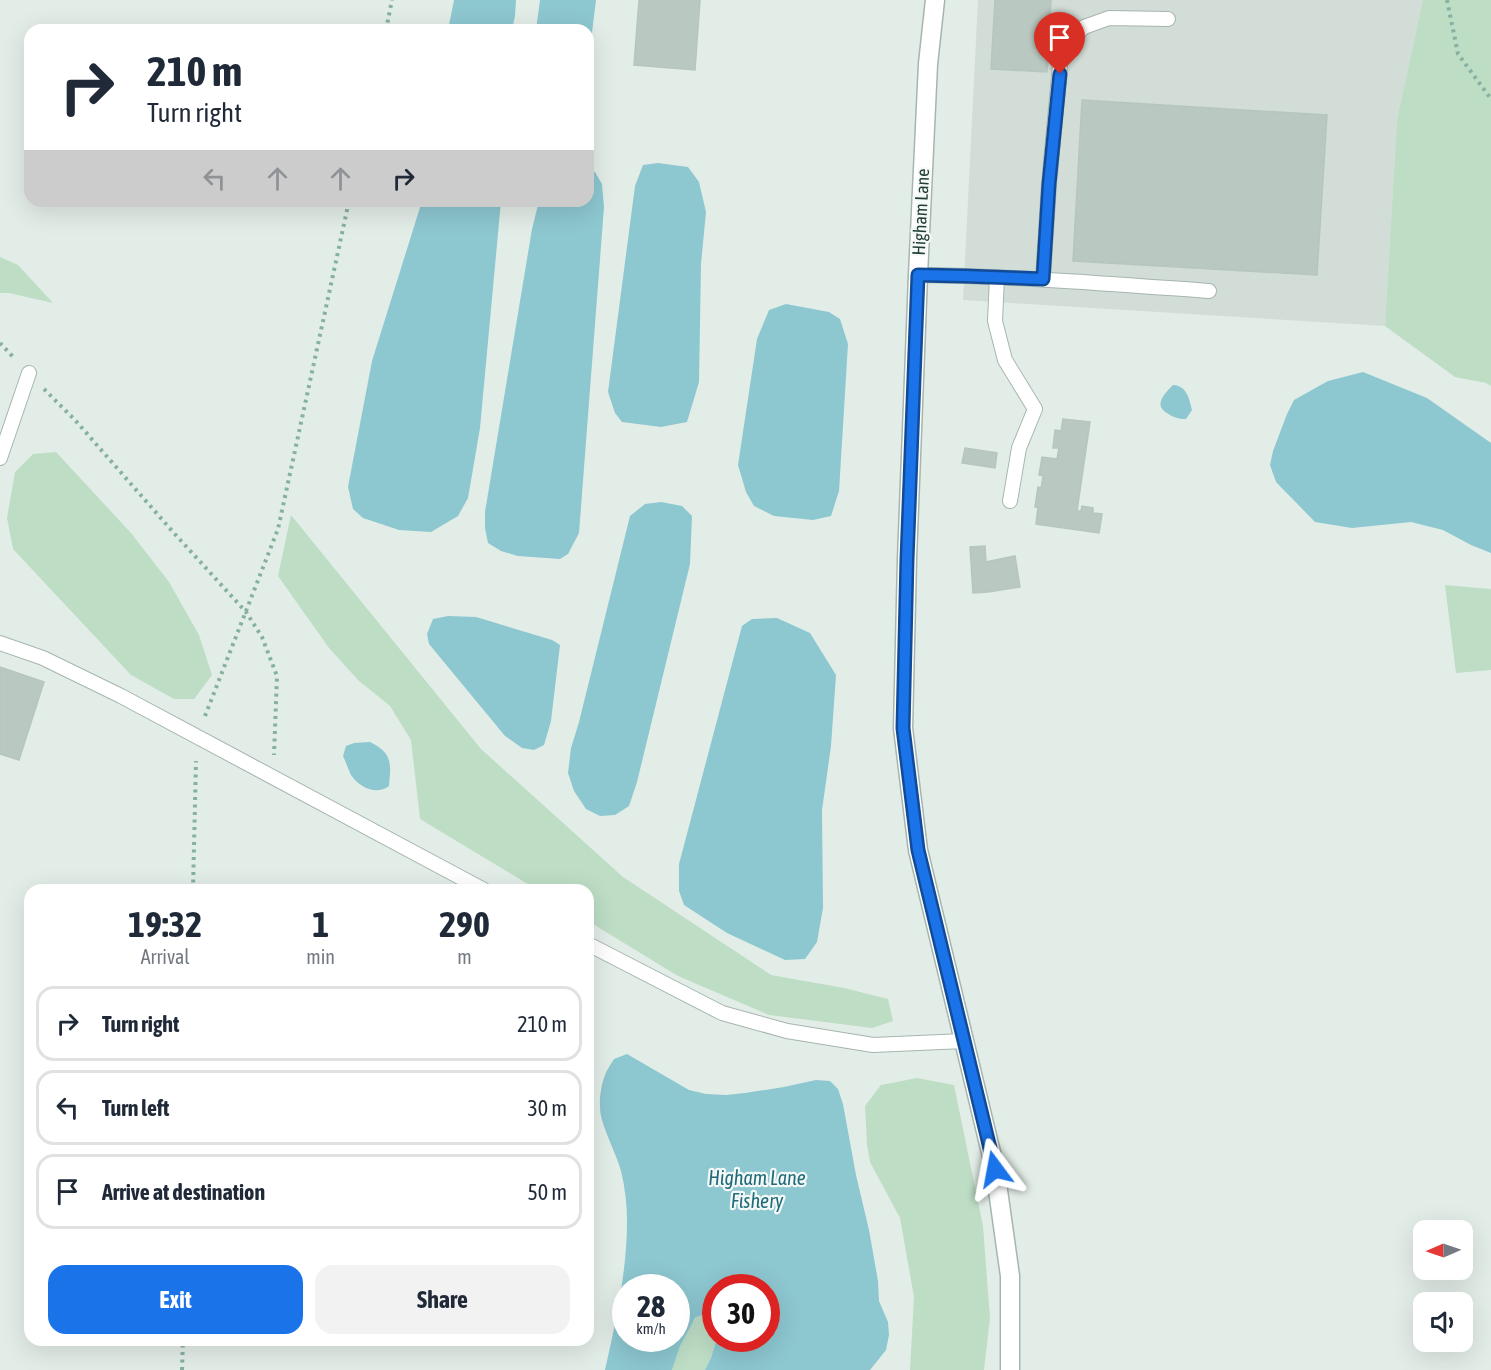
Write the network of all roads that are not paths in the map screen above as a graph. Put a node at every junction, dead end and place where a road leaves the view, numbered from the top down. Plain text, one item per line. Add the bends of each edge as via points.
1 (935, 0) edge
2 (1168, 19) dead end
3 (918, 275) junction
4 (997, 277) junction
5 (1043, 279) junction
6 (1209, 291) dead end
7 (28, 373) road end
8 (0, 458) edge
9 (1010, 501) dead end
10 (0, 643) edge
11 (473, 884) edge
12 (594, 947) edge
13 (964, 1041) junction
14 (1010, 1370) edge

1 - 3 street, Higham Lane via 928,64
2 - 5 lane via 1109,18 1084,27 1066,43 1061,54
3 - 4 lane
3 - 13 street, Higham Lane via 903,728 918,850
4 - 5 lane
4 - 9 lane via 996,321 1005,360 1035,408 1019,448
5 - 6 lane
7 - 8 lane
10 - 11 lane via 43,658 121,696
12 - 13 lane via 722,1013 787,1031 873,1045
13 - 14 street, Higham Lane via 995,1169 1010,1276

